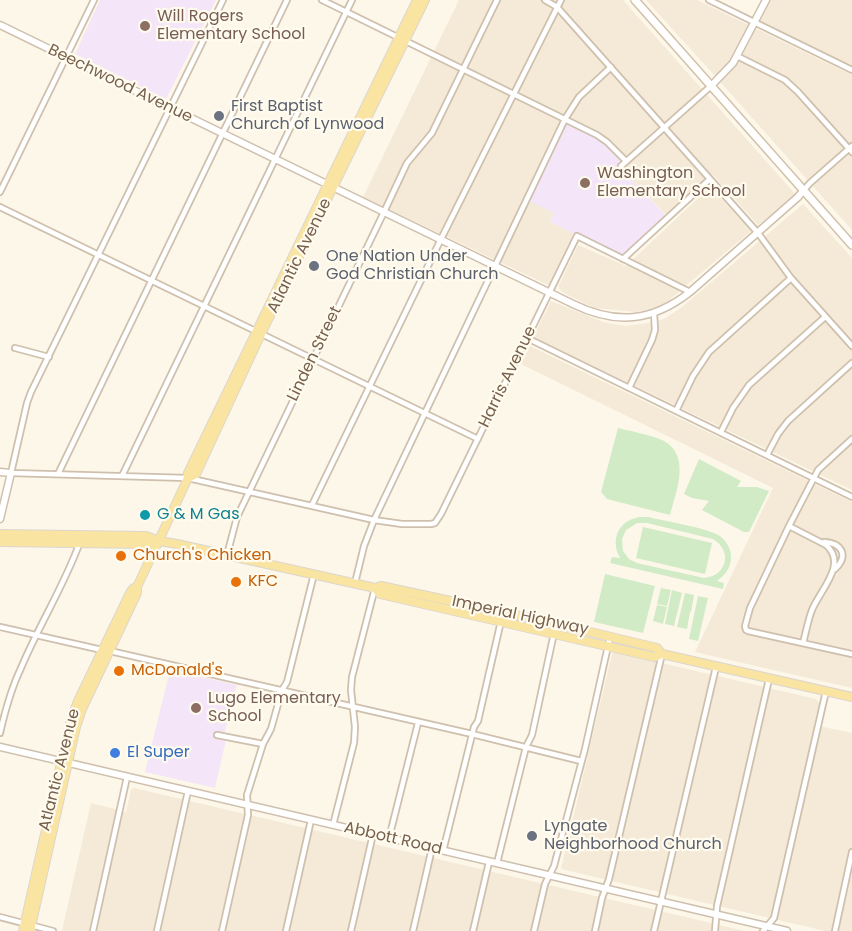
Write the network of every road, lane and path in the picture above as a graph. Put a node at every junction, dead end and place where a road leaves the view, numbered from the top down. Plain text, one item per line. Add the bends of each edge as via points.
1 (94, 0) edge
2 (223, 0) edge
3 (287, 0) edge
4 (322, 0) edge
5 (352, 0) edge
6 (417, 0) edge
7 (425, 0) edge
8 (497, 0) edge
9 (545, 0) edge
10 (561, 0) edge
11 (634, 0) edge
12 (709, 0) edge
13 (766, 0) edge
14 (557, 7) junction
15 (346, 12) junction
16 (754, 22) junction
17 (0, 25) edge
18 (402, 39) junction
19 (737, 56) junction
20 (66, 57) junction
21 (611, 67) junction
22 (464, 69) junction
23 (852, 70) edge
24 (711, 86) junction
25 (513, 93) junction
26 (170, 108) junction
27 (565, 119) junction
28 (665, 127) junction
29 (223, 134) junction
30 (851, 149) edge
31 (275, 159) junction
32 (626, 161) junction
33 (621, 166) dead end
34 (710, 179) junction
35 (331, 186) junction
36 (803, 191) junction
37 (0, 192) edge
38 (0, 207) edge
39 (384, 212) junction
40 (758, 233) junction
41 (441, 239) junction
42 (852, 245) edge
43 (98, 255) junction
44 (623, 259) junction
45 (495, 266) junction
46 (791, 278) junction
47 (151, 281) junction
48 (549, 292) junction
49 (690, 292) junction
50 (203, 306) junction
51 (654, 313) junction
52 (825, 316) junction
53 (259, 333) junction
54 (527, 338) junction
55 (852, 346) edge
56 (15, 348) dead end
57 (49, 357) junction
58 (313, 360) junction
59 (852, 363) edge
60 (370, 387) junction
61 (629, 388) junction
62 (676, 411) junction
63 (425, 414) junction
64 (721, 432) junction
65 (478, 439) junction
66 (852, 439) edge
67 (767, 455) junction
68 (0, 472) edge
69 (11, 473) junction
70 (58, 474) junction
71 (122, 476) junction
72 (814, 477) junction
73 (188, 478) junction
74 (249, 491) junction
75 (852, 496) edge
76 (312, 505) junction
77 (0, 519) edge
78 (374, 520) junction
79 (789, 526) junction
80 (0, 534) edge
81 (80, 539) junction
82 (0, 542) edge
83 (159, 542) junction
84 (821, 542) junction
85 (227, 555) junction
86 (833, 571) junction
87 (314, 574) junction
88 (355, 584) junction
89 (375, 588) junction
90 (503, 612) junction
91 (501, 621) junction
92 (557, 624) junction
93 (0, 627) edge
94 (554, 633) junction
95 (37, 636) junction
96 (610, 637) junction
97 (803, 643) junction
98 (608, 646) junction
99 (106, 651) junction
100 (662, 654) junction
101 (852, 654) edge
102 (716, 667) junction
103 (769, 679) junction
104 (282, 690) junction
105 (826, 692) junction
106 (852, 697) edge
107 (353, 707) junction
108 (418, 723) junction
109 (0, 733) edge
110 (472, 734) junction
111 (217, 735) dead end
112 (263, 744) junction
113 (0, 747) edge
114 (526, 747) junction
115 (581, 761) junction
116 (64, 762) junction
117 (127, 777) junction
118 (188, 791) junction
119 (248, 805) junction
120 (311, 820) junction
121 (333, 825) junction
122 (373, 834) junction
123 (389, 838) junction
124 (432, 848) junction
125 (443, 851) junction
126 (852, 852) edge
127 (489, 862) junction
128 (496, 863) junction
129 (549, 876) junction
130 (605, 889) junction
131 (661, 902) junction
132 (717, 915) junction
133 (0, 917) edge
134 (27, 928) edge
135 (766, 929) edge
136 (53, 931) edge
137 (93, 931) edge
138 (157, 931) edge
139 (222, 931) edge
140 (286, 931) edge
141 (351, 931) edge
142 (413, 931) edge
143 (473, 931) edge
144 (534, 931) edge
145 (595, 931) edge
146 (654, 931) edge
147 (715, 931) edge
148 (787, 931) edge
149 (835, 931) edge

1 - 20 street
2 - 26 street
3 - 29 street
4 - 15 street
5 - 15 street
6 - 18 main road, Atlantic Avenue
7 - 18 main road, Atlantic Avenue
8 - 22 street, Linden Street
9 - 14 street
10 - 14 street
11 - 24 main road
12 - 16 street
13 - 16 street
14 - 21 street
14 - 25 street
15 - 18 street
15 - 31 street
16 - 19 street
16 - 23 street
17 - 20 street, Beechwood Avenue
18 - 22 street
18 - 35 main road, Atlantic Avenue
19 - 24 street
19 - 30 street via 785,80
20 - 26 street, Beechwood Avenue
20 - 37 street
21 - 27 street via 579,97
21 - 28 street
22 - 25 street
22 - 39 street, Linden Street via 432,133 402,171
24 - 28 street
24 - 36 main road
25 - 27 street
25 - 41 street
26 - 29 street, Beechwood Avenue
26 - 43 street
27 - 32 street via 602,138
27 - 45 street
28 - 32 street
28 - 34 street
29 - 31 street, Beechwood Avenue
29 - 47 street
30 - 36 street
31 - 35 street, Beechwood Avenue
31 - 50 street
32 - 33 street
34 - 40 street
34 - 44 street
35 - 39 street, Beechwood Avenue
35 - 53 main road, Atlantic Avenue
36 - 40 street, Beechwood Avenue
36 - 42 main road
38 - 43 street
39 - 41 street, Beechwood Avenue
39 - 58 street, Linden Street
40 - 46 street
40 - 49 street, Beechwood Avenue
41 - 45 street, Beechwood Avenue
41 - 60 street
43 - 47 street
43 - 57 street
44 - 48 street, Harris Avenue via 577,236
44 - 49 street
45 - 48 street, Beechwood Avenue
45 - 63 street
46 - 52 street
46 - 62 street via 709,352
47 - 50 street
47 - 70 street
48 - 51 street, Beechwood Avenue via 585,310 609,316 634,318
48 - 54 street, Harris Avenue
49 - 51 street, Beechwood Avenue
50 - 53 street
50 - 71 street
51 - 61 street via 652,340
52 - 55 street
52 - 64 street via 749,385
53 - 58 street
53 - 73 main road, Atlantic Avenue via 196,474
54 - 61 street
54 - 65 street, Harris Avenue
56 - 57 street
57 - 69 street via 27,403
58 - 60 street
58 - 74 street, Linden Street
59 - 67 street via 788,421
60 - 63 street
60 - 76 street
61 - 62 street
62 - 64 street
63 - 65 street
63 - 78 street
64 - 67 street
65 - 78 street, Harris Avenue via 435,523
66 - 72 street
67 - 72 street
68 - 69 street
69 - 70 street
69 - 77 street
70 - 71 street
71 - 73 street
72 - 75 street
72 - 79 street
73 - 74 street
73 - 83 main road, Atlantic Avenue
74 - 76 street
74 - 85 street, Linden Street
76 - 78 street
78 - 88 street
79 - 84 street
79 - 97 street via 745,626 746,630
80 - 81 main road, Imperial Highway
81 - 82 main road, Imperial Highway
81 - 83 main road, Imperial Highway via 146,536
81 - 95 street
83 - 85 main road, Imperial Highway
83 - 99 main road, Atlantic Avenue via 137,587 131,591
84 - 86 street via 833,554
84 - 86 street via 840,548 842,561
85 - 87 main road, Imperial Highway
86 - 97 street via 812,610
87 - 88 main road, Imperial Highway
87 - 104 street
88 - 89 main road, Imperial Highway
89 - 90 main road, Imperial Highway via 381,586
89 - 91 main road, Imperial Highway via 380,594
89 - 107 street via 352,677
90 - 91 street
90 - 92 main road, Imperial Highway
91 - 94 main road, Imperial Highway
91 - 110 street
92 - 94 street
92 - 96 main road, Imperial Highway
93 - 95 street
94 - 98 main road, Imperial Highway
94 - 114 street
95 - 99 street
95 - 109 street via 21,667
96 - 98 street
96 - 100 main road, Imperial Highway via 657,648
97 - 101 street
98 - 100 main road, Imperial Highway via 654,657
98 - 115 street
99 - 104 street
99 - 116 main road, Atlantic Avenue
100 - 102 main road, Imperial Highway
100 - 130 street
102 - 103 main road, Imperial Highway
102 - 131 street
103 - 105 main road, Imperial Highway
103 - 132 street
104 - 107 street
104 - 112 street
105 - 106 main road, Imperial Highway
105 - 135 street via 774,918
107 - 108 street
107 - 121 street via 354,743
108 - 110 street
108 - 123 street
110 - 114 street
110 - 125 street
111 - 112 street
112 - 119 street via 247,795
113 - 116 street, Abbott Road
114 - 115 street
114 - 128 street
115 - 129 street
116 - 117 street, Abbott Road
116 - 134 main road, Atlantic Avenue
117 - 118 street, Abbott Road
117 - 137 street
118 - 119 street, Abbott Road
118 - 138 street
119 - 120 street, Abbott Road
119 - 139 street
120 - 121 street, Abbott Road
120 - 140 street
121 - 122 street, Abbott Road
122 - 123 street, Abbott Road
122 - 141 street
123 - 124 street, Abbott Road
124 - 125 street, Abbott Road
124 - 142 street
125 - 127 street, Abbott Road
126 - 149 street
127 - 128 street, Abbott Road
127 - 143 street
128 - 129 street, Abbott Road
129 - 130 street, Abbott Road
129 - 144 street
130 - 131 street, Abbott Road
130 - 145 street
131 - 132 street, Abbott Road
131 - 146 street
132 - 135 street, Abbott Road
132 - 147 street
133 - 134 street
134 - 136 street
135 - 148 street, Abbott Road

